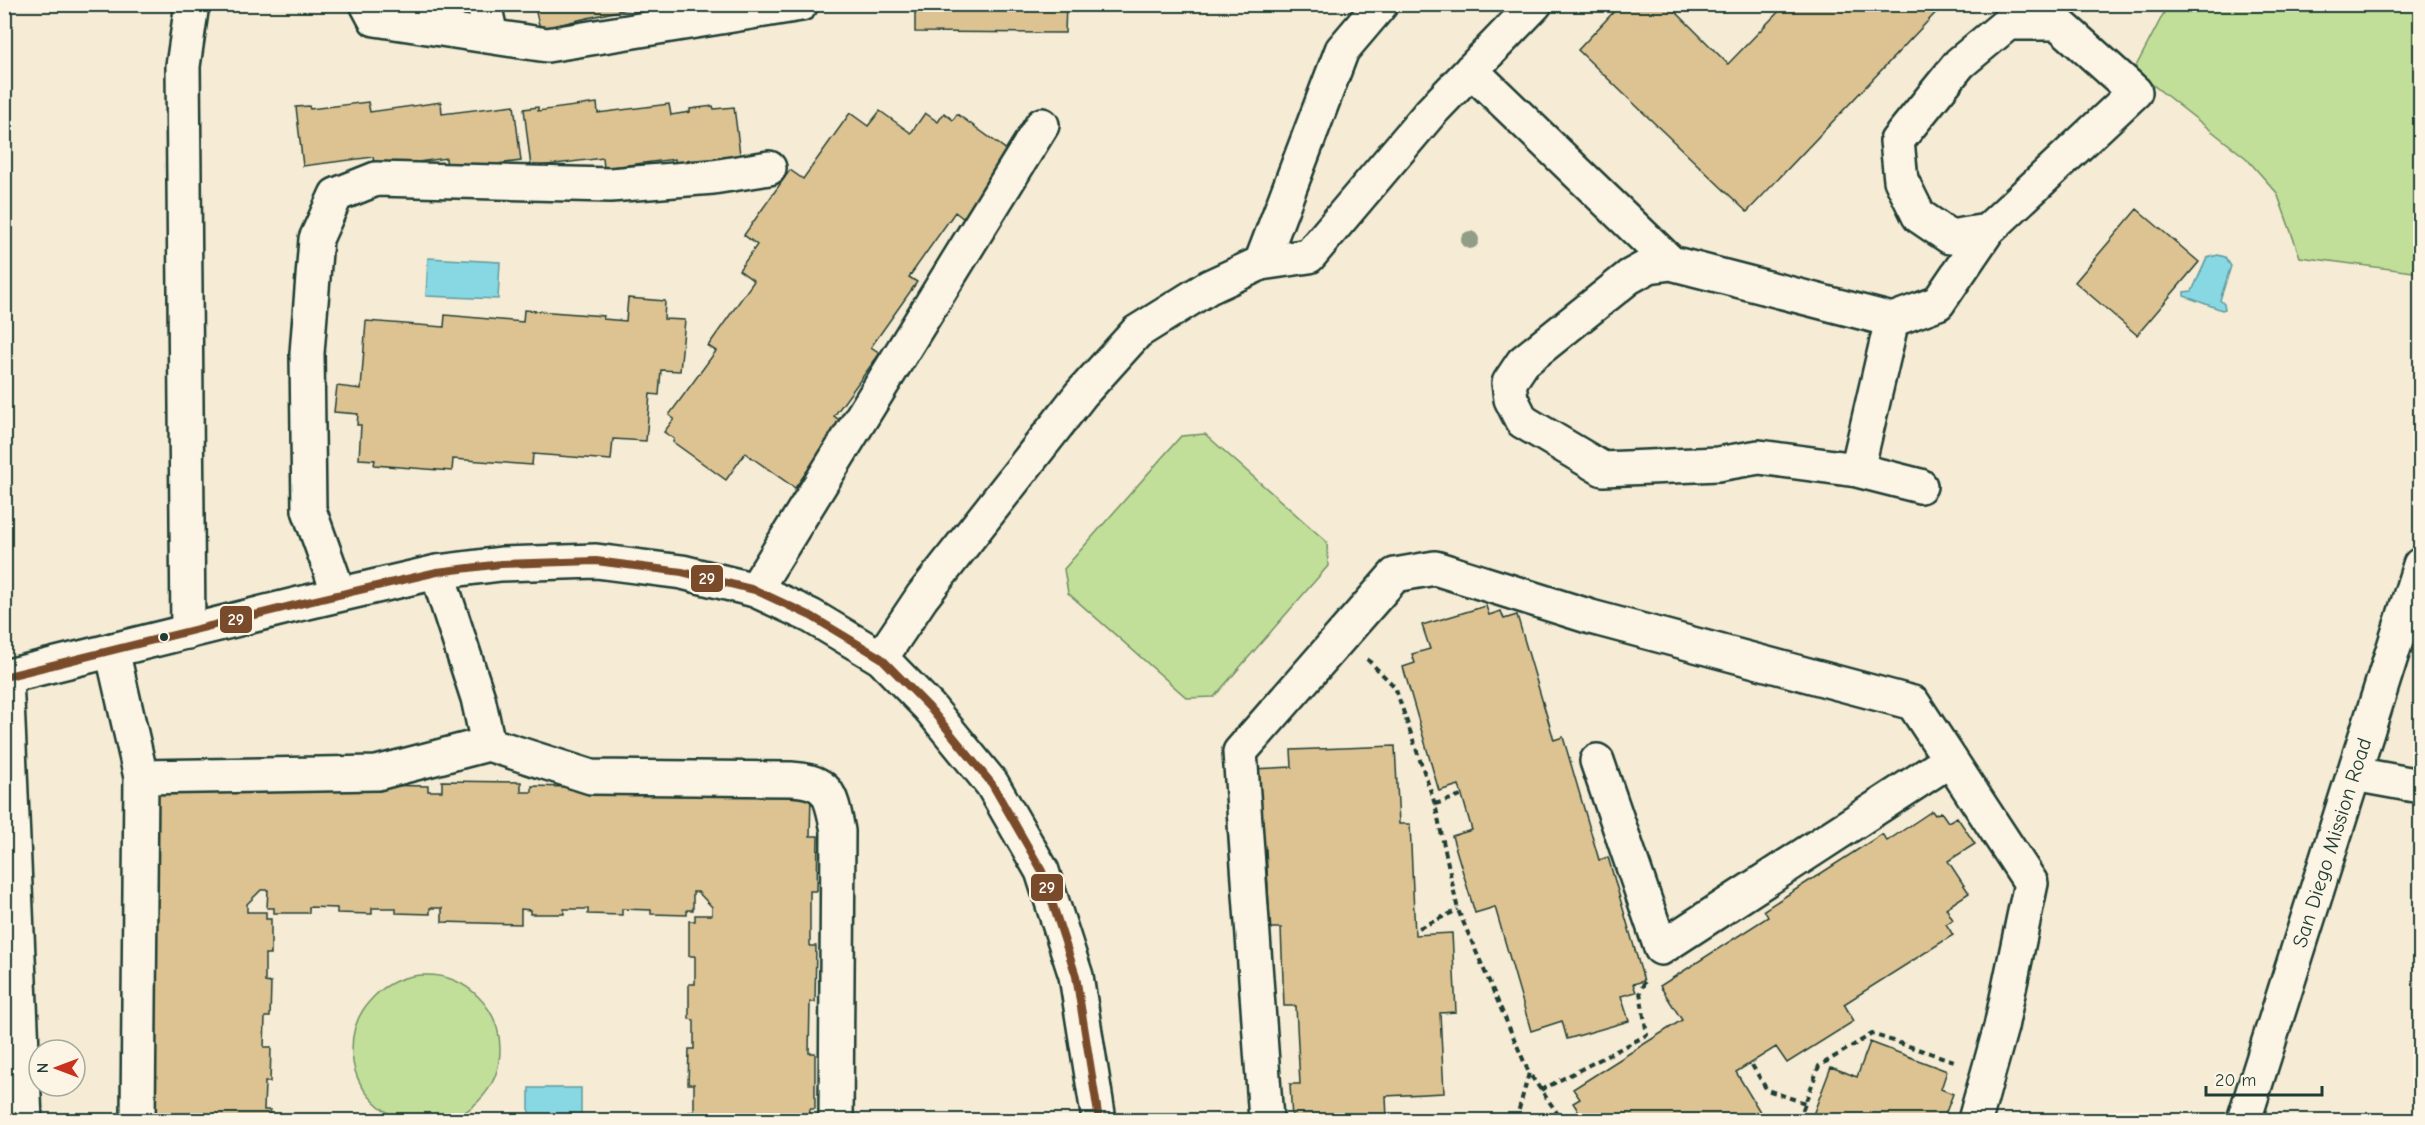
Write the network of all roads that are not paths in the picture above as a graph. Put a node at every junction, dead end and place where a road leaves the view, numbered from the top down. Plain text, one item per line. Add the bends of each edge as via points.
1 (192, 4) edge
2 (367, 4) edge
3 (484, 4) edge
4 (801, 4) edge
5 (1381, 4) edge
6 (1534, 4) edge
7 (491, 36) junction
8 (1471, 70) junction
9 (1042, 125) dead end
10 (770, 168) dead end
11 (1987, 231) junction
12 (1262, 263) junction
13 (1671, 263) junction
14 (1892, 320) junction
15 (1857, 470) junction
16 (1920, 486) dead end
17 (2421, 565) edge
18 (436, 572) junction
19 (755, 590) junction
20 (339, 594) junction
21 (188, 632) junction
22 (112, 650) junction
23 (881, 658) junction
24 (5, 677) edge
25 (488, 744) junction
26 (1950, 760) junction
27 (1597, 761) dead end
28 (2354, 774) junction
29 (141, 777) junction
30 (2421, 786) edge
31 (25, 1120) edge
32 (138, 1120) edge
33 (836, 1120) edge
34 (1096, 1120) edge
35 (1266, 1120) edge
36 (1975, 1120) edge
37 (2244, 1120) edge

1 - 21 main road via 183,66
2 - 7 main road via 375,19
3 - 7 main road
4 - 7 main road via 547,45
5 - 12 main road via 1342,50
6 - 8 main road
8 - 12 main road via 1309,256
8 - 13 main road
9 - 19 main road
10 - 20 main road via 610,185 376,179 336,195 316,238 307,352 309,510
11 - 11 main road via 2135,92 2058,23 2008,23 1960,63 1897,141 1901,180 1919,216 1950,237
11 - 14 main road via 1938,303
12 - 23 main road via 1209,287 1137,332 1066,412 922,597
13 - 14 main road
13 - 15 main road via 1649,266 1629,277 1523,362 1509,383 1511,399 1522,421 1603,469 1718,464 1759,457
14 - 15 main road
15 - 16 main road
17 - 28 main road, San Diego Mission Road
18 - 19 main road via 501,564 596,561 682,572
18 - 20 main road
18 - 25 main road via 478,698
19 - 23 main road via 812,616
20 - 21 main road
21 - 22 main road
22 - 24 main road
22 - 29 main road
23 - 34 main road via 992,784 1042,871 1076,976
24 - 31 main road
25 - 29 main road via 377,773
25 - 33 main road via 591,777 804,780 827,792 838,831
26 - 27 main road via 1661,948
26 - 35 main road via 1913,703 1591,616 1435,568 1395,574 1240,752
26 - 36 main road via 2031,883 2001,1027
28 - 30 main road
28 - 37 main road, San Diego Mission Road
29 - 32 main road

